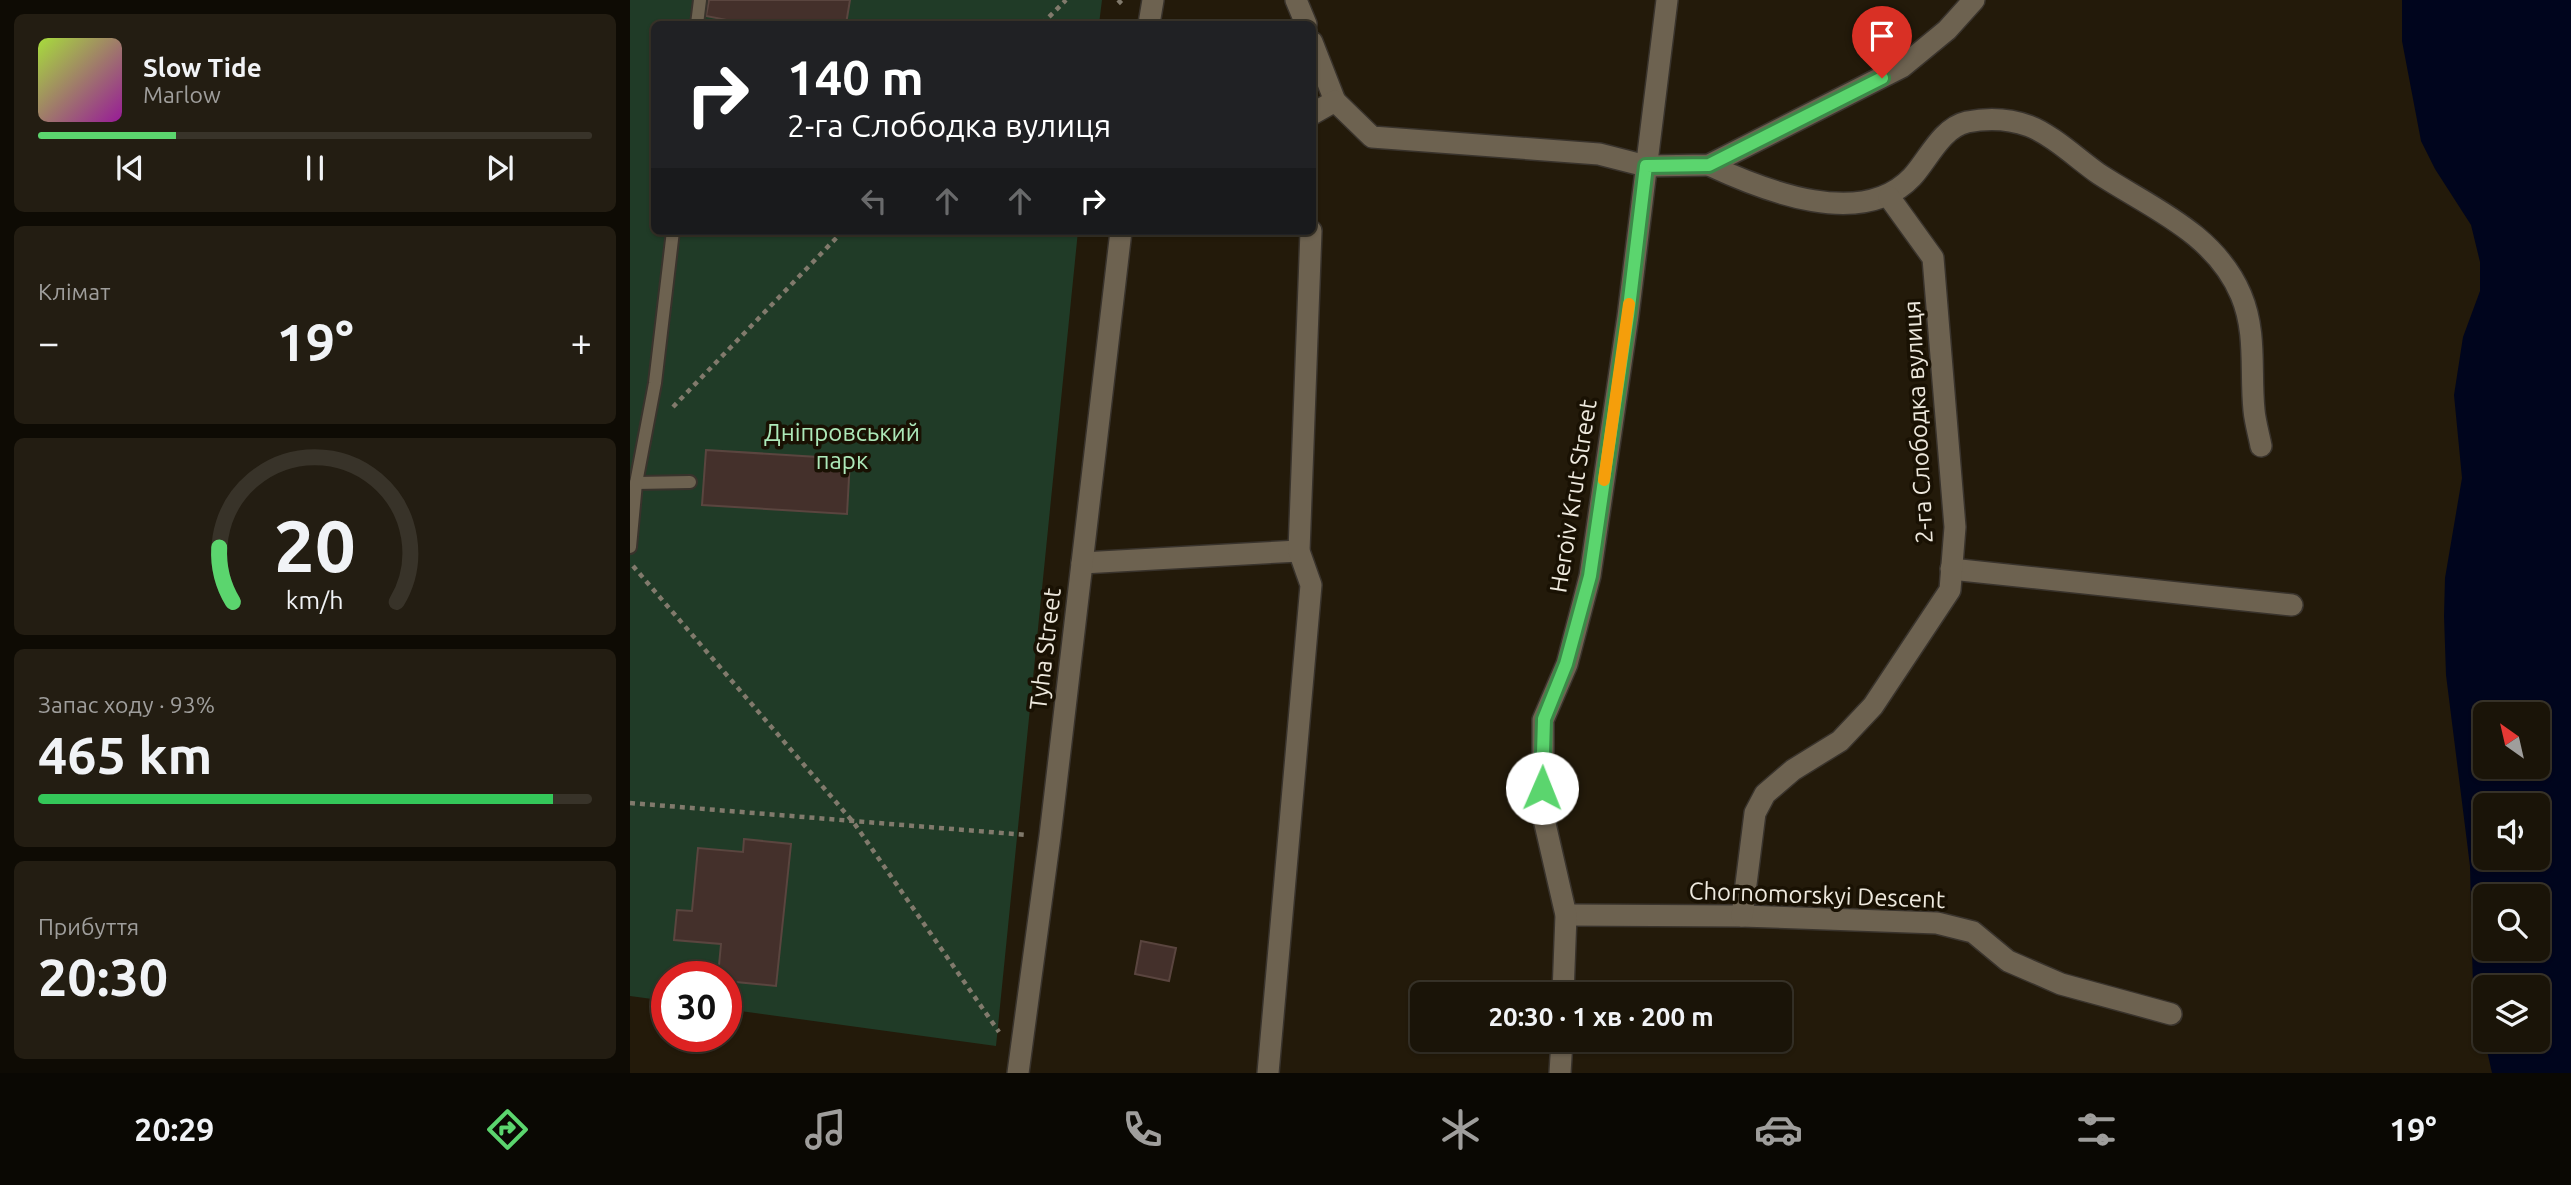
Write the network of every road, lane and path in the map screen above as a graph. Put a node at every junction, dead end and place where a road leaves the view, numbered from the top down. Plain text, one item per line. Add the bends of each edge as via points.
1 (700, 0) edge
2 (1066, 0) edge
3 (1153, 0) edge
4 (1296, 0) edge
5 (1667, 0) edge
6 (1974, 0) edge
7 (697, 21) edge
8 (1045, 21) edge
9 (1150, 21) edge
10 (1305, 21) edge
11 (1316, 52) edge
12 (1335, 101) junction
13 (1316, 112) edge
14 (1709, 165) junction
15 (1646, 166) junction
16 (1889, 197) junction
17 (673, 235) edge
18 (839, 235) edge
19 (1121, 235) edge
20 (1311, 235) edge
21 (646, 435) junction
22 (2262, 446) dead end
23 (690, 482) dead end
24 (636, 483) junction
25 (630, 547) edge
26 (1299, 551) junction
27 (630, 563) edge
28 (1082, 563) junction
29 (1951, 569) junction
30 (2292, 605) dead end
31 (630, 803) edge
32 (853, 822) junction
33 (1050, 836) junction
34 (1566, 915) junction
35 (1742, 916) junction
36 (1563, 982) edge
37 (2171, 1014) dead end
38 (1561, 1052) edge
39 (1018, 1067) edge
40 (1268, 1073) edge
41 (1560, 1073) edge

1 - 7 lane
2 - 8 path
3 - 9 street
4 - 10 street
5 - 15 street, Heroiv Krut Street
6 - 14 street via 1947,30 1902,67
11 - 12 street
12 - 13 street
12 - 15 street via 1372,136 1599,154
14 - 15 street
14 - 16 street via 1752,185 1798,198 1858,203
15 - 34 street, Heroiv Krut Street via 1590,576 1566,664 1544,719 1543,815
16 - 22 street via 1913,177 1935,145 1964,122 1998,119 2031,126 2183,224 2222,264 2241,294 2254,355 2254,410
16 - 29 street, 2-га Слободка вулиця via 1933,258 1955,527
17 - 21 lane
18 - 21 path
19 - 28 street, Tyha Street
20 - 26 street
21 - 24 lane
23 - 24 lane
24 - 25 lane
26 - 28 street
26 - 40 street via 1311,585
27 - 32 path
28 - 33 street, Tyha Street
29 - 30 street
29 - 35 street, 2-га Слободка вулиця via 1951,590 1873,706 1840,741 1765,794 1755,813
31 - 32 path
32 - 33 path
32 - 39 path
33 - 39 street, Tyha Street
34 - 35 street, Chornomorskyi Descent
34 - 36 street, Heroiv Krut Street
35 - 37 street, Chornomorskyi Descent via 1937,923 1973,932 2008,961 2061,984
38 - 41 street

